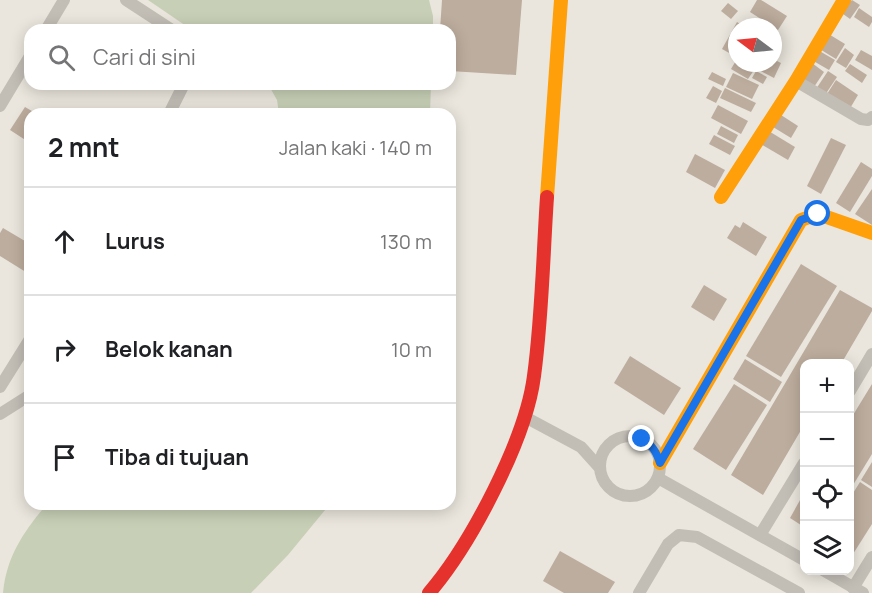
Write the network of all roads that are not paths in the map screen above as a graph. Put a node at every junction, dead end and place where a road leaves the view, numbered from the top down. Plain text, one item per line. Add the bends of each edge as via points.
1 (64, 0) edge
2 (126, 0) edge
3 (561, 0) edge
4 (844, 0) edge
5 (50, 24) edge
6 (163, 24) edge
7 (24, 66) edge
8 (796, 81) junction
9 (182, 90) edge
10 (178, 99) junction
11 (0, 106) edge
12 (172, 108) edge
13 (176, 108) edge
14 (872, 117) edge
15 (721, 197) dead end
16 (872, 233) edge
17 (24, 349) edge
18 (872, 354) edge
19 (854, 383) edge
20 (0, 387) edge
21 (24, 398) edge
22 (0, 414) edge
23 (525, 417) junction
24 (581, 447) junction
25 (605, 448) junction
26 (660, 463) junction
27 (599, 467) junction
28 (802, 467) edge
29 (658, 478) junction
30 (760, 535) junction
31 (872, 557) edge
32 (800, 558) edge
33 (832, 575) edge
34 (858, 590) edge
35 (429, 593) edge
36 (639, 593) edge
37 (799, 593) edge

1 - 5 street
2 - 6 street
3 - 23 street via 534,377
4 - 8 street
7 - 11 street
8 - 14 street via 861,119
8 - 15 street
9 - 10 street
10 - 12 street
10 - 13 street
16 - 26 street via 818,214 801,220
17 - 20 street
18 - 19 street
21 - 22 street
23 - 24 street
23 - 35 street via 472,530
24 - 25 street
24 - 27 street
25 - 26 street via 613,441 632,436 651,444
25 - 27 street
26 - 29 street
27 - 29 street via 605,485 621,496 640,495
28 - 30 street
29 - 30 street
30 - 32 street
31 - 34 street
33 - 34 street
36 - 37 street via 668,544 680,535 697,537

